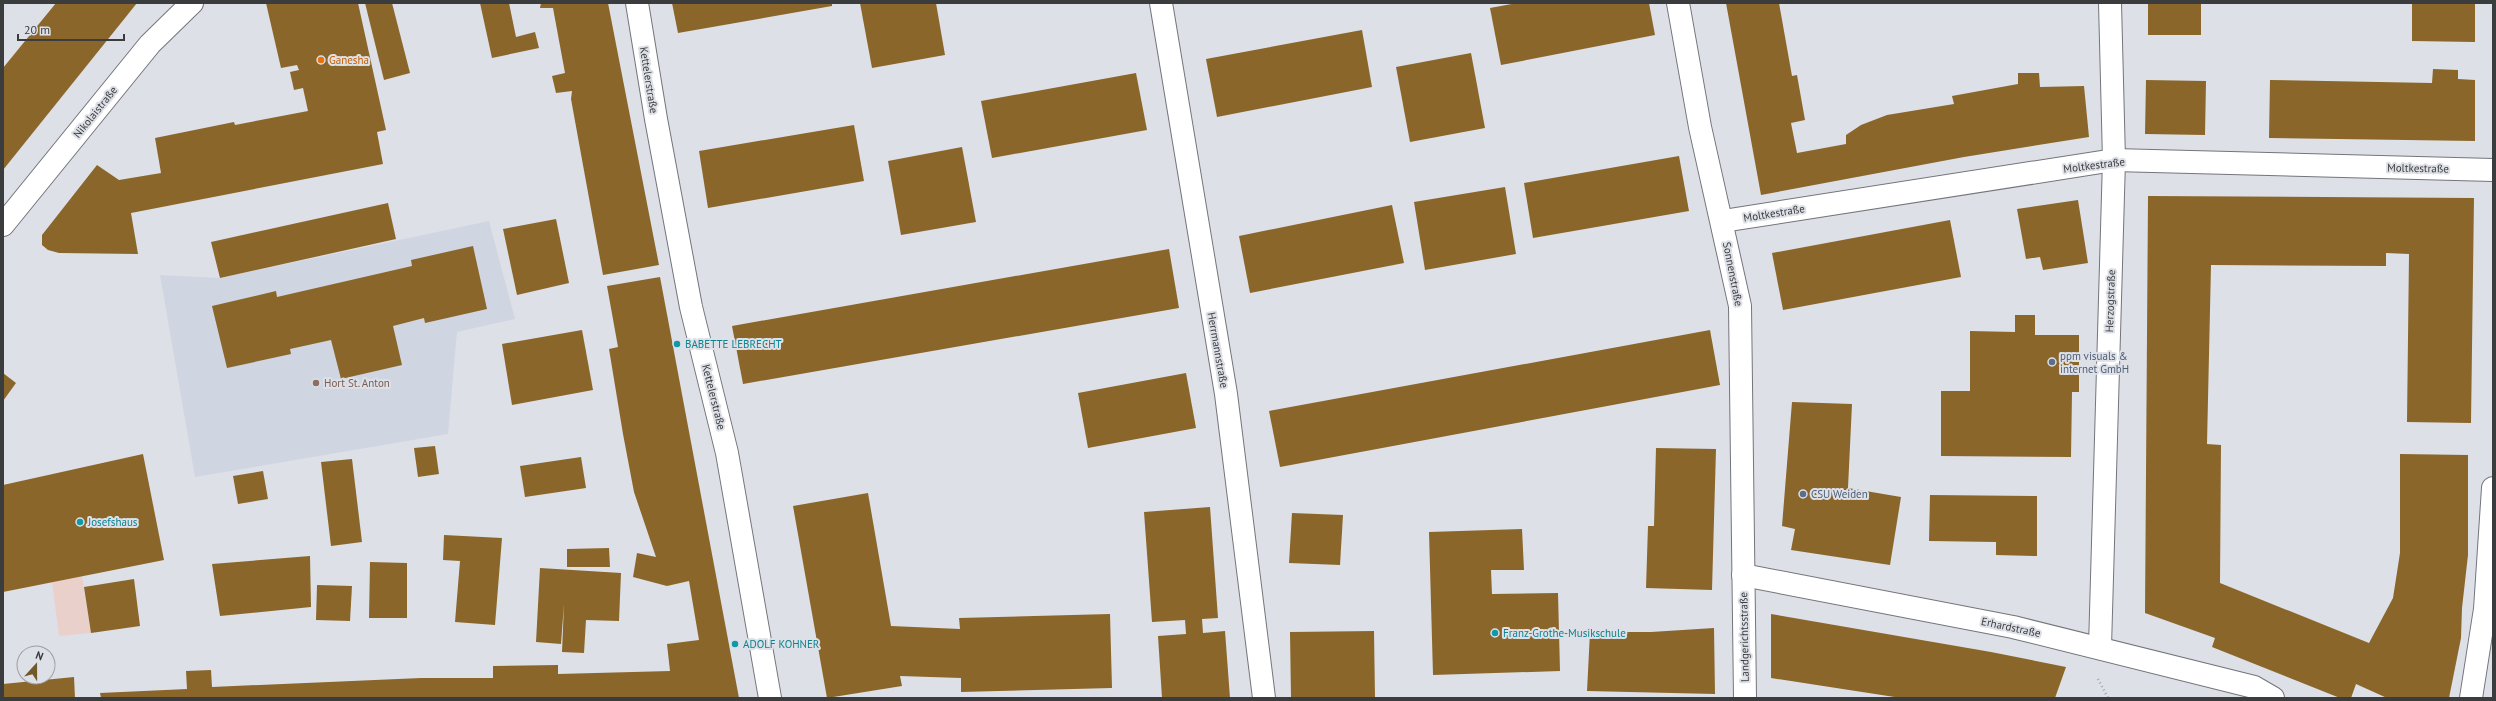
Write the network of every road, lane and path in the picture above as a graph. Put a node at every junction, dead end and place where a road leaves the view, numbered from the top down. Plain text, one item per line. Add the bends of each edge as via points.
1 (192, 3) edge
2 (637, 3) edge
3 (1161, 3) edge
4 (1678, 3) edge
5 (2110, 3) edge
6 (2114, 160) junction
7 (2493, 170) edge
8 (1723, 221) junction
9 (3, 225) edge
10 (2493, 488) edge
11 (1743, 575) junction
12 (2100, 647) junction
13 (770, 698) edge
14 (1264, 698) edge
15 (1745, 698) edge
16 (2273, 698) edge
17 (2471, 698) edge

1 - 9 street, Nikolaistraße via 150,44
2 - 13 street, Kettelerstraße via 691,307 727,453
3 - 14 street, Herrmannstraße via 1226,394
4 - 8 street, Sonnenstraße via 1700,127
5 - 6 street, Herzogstraße
6 - 7 street, Moltkestraße
6 - 8 street, Moltkestraße
6 - 12 street, Herzogstraße
8 - 11 street, Sonnenstraße via 1740,306
10 - 17 street via 2485,608
11 - 12 street, Erhardstraße via 2013,627
11 - 15 street, Landgerichtsstraße
12 - 16 street, Erhardstraße via 2254,687

